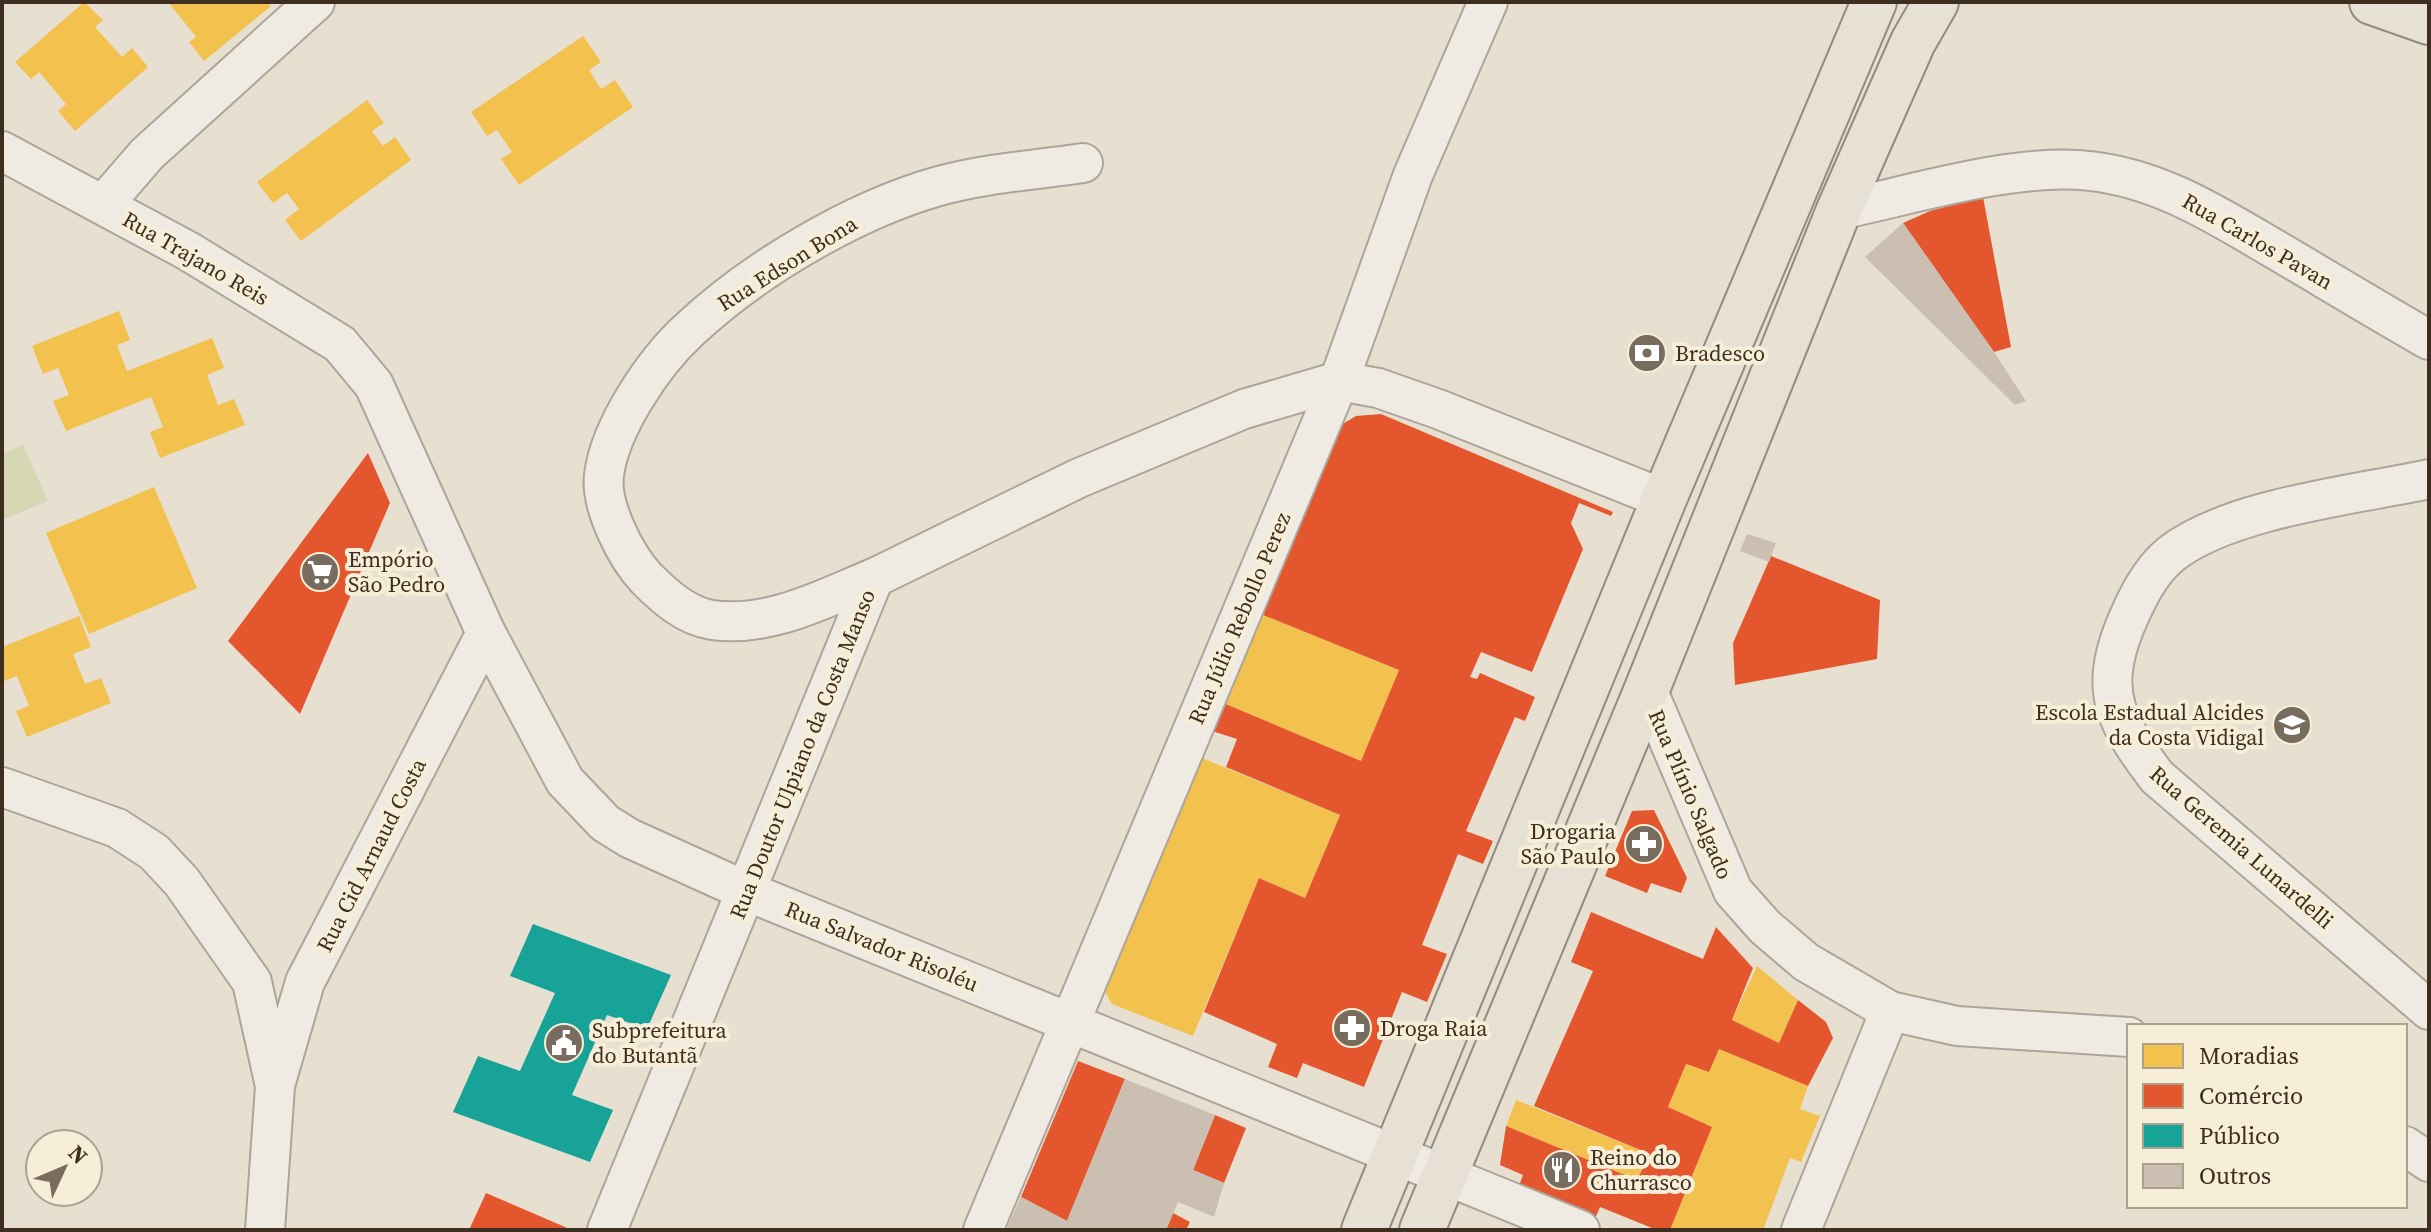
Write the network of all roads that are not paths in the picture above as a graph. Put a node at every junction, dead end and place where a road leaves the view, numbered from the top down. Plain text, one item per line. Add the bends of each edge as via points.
1 (315, 2) edge
2 (1488, 2) edge
3 (1874, 2) edge
4 (1936, 2) edge
5 (2372, 2) edge
6 (2429, 22) edge
7 (2, 151) edge
8 (1083, 163) dead end
9 (103, 205) junction
10 (1839, 210) junction
11 (2429, 340) edge
12 (1339, 381) junction
13 (374, 385) joint
14 (2429, 479) edge
15 (1664, 499) junction
16 (874, 578) junction
17 (486, 633) junction
18 (1647, 689) junction
19 (2, 787) edge
20 (746, 891) junction
21 (252, 982) junction
22 (305, 982) junction
23 (2429, 1010) edge
24 (1890, 1011) junction
25 (1069, 1022) junction
26 (2127, 1037) edge
27 (275, 1086) junction
28 (2407, 1147) edge
29 (1395, 1156) junction
30 (2429, 1162) edge
31 (1445, 1176) junction
32 (265, 1230) edge
33 (607, 1230) edge
34 (983, 1230) edge
35 (1364, 1230) edge
36 (1422, 1230) edge
37 (1580, 1230) edge
38 (1801, 1230) edge

1 - 9 street via 147,154
2 - 12 street, Rua Júlio Rebollo Perez via 1413,175
3 - 15 main road
4 - 10 main road
5 - 6 main road
7 - 9 street, Rua Trajano Reis
8 - 16 street, Rua Edson Bona via 941,185 883,205 809,244 730,295 687,331 654,369 622,423 604,476 611,519 634,565 667,600 708,620 742,622 786,614
9 - 13 street, Rua Trajano Reis via 340,344
10 - 11 street, Rua Carlos Pavan via 2053,170 2132,179 2187,197
10 - 18 main road
12 - 15 street, Rua Doutor Ulpiano da Costa Manso via 1438,409
12 - 16 street, Rua Doutor Ulpiano da Costa Manso via 1244,409 1093,472
12 - 25 street, Rua Júlio Rebollo Perez
13 - 17 street, Rua Salvador Risoléu
14 - 23 street, Rua Geremia Lunardelli via 2217,529 2171,555 2139,593 2120,638 2112,690 2123,731 2157,777
15 - 29 main road
16 - 20 street, Rua Doutor Ulpiano da Costa Manso
17 - 20 street, Rua Salvador Risoléu via 565,781 584,804 629,838
17 - 22 street, Rua Cid Arnaud Costa
18 - 24 street, Rua Plínio Salgado via 1733,891 1806,962
18 - 31 main road
19 - 21 street via 117,828 154,852 182,882
20 - 25 street, Rua Salvador Risoléu
20 - 33 street, Rua Doutor Ulpiano da Costa Manso
21 - 22 street
21 - 27 street
22 - 27 street, Rua Cid Arnaud Costa
24 - 26 street, Rua Plínio Salgado via 1957,1026
24 - 38 street
25 - 29 street, Rua Salvador Risoléu
25 - 34 street, Rua Júlio Rebollo Perez
27 - 32 street
28 - 30 street
29 - 31 street, Rua Salvador Risoléu
29 - 35 main road
31 - 36 main road
31 - 37 street, Rua Salvador Risoléu

